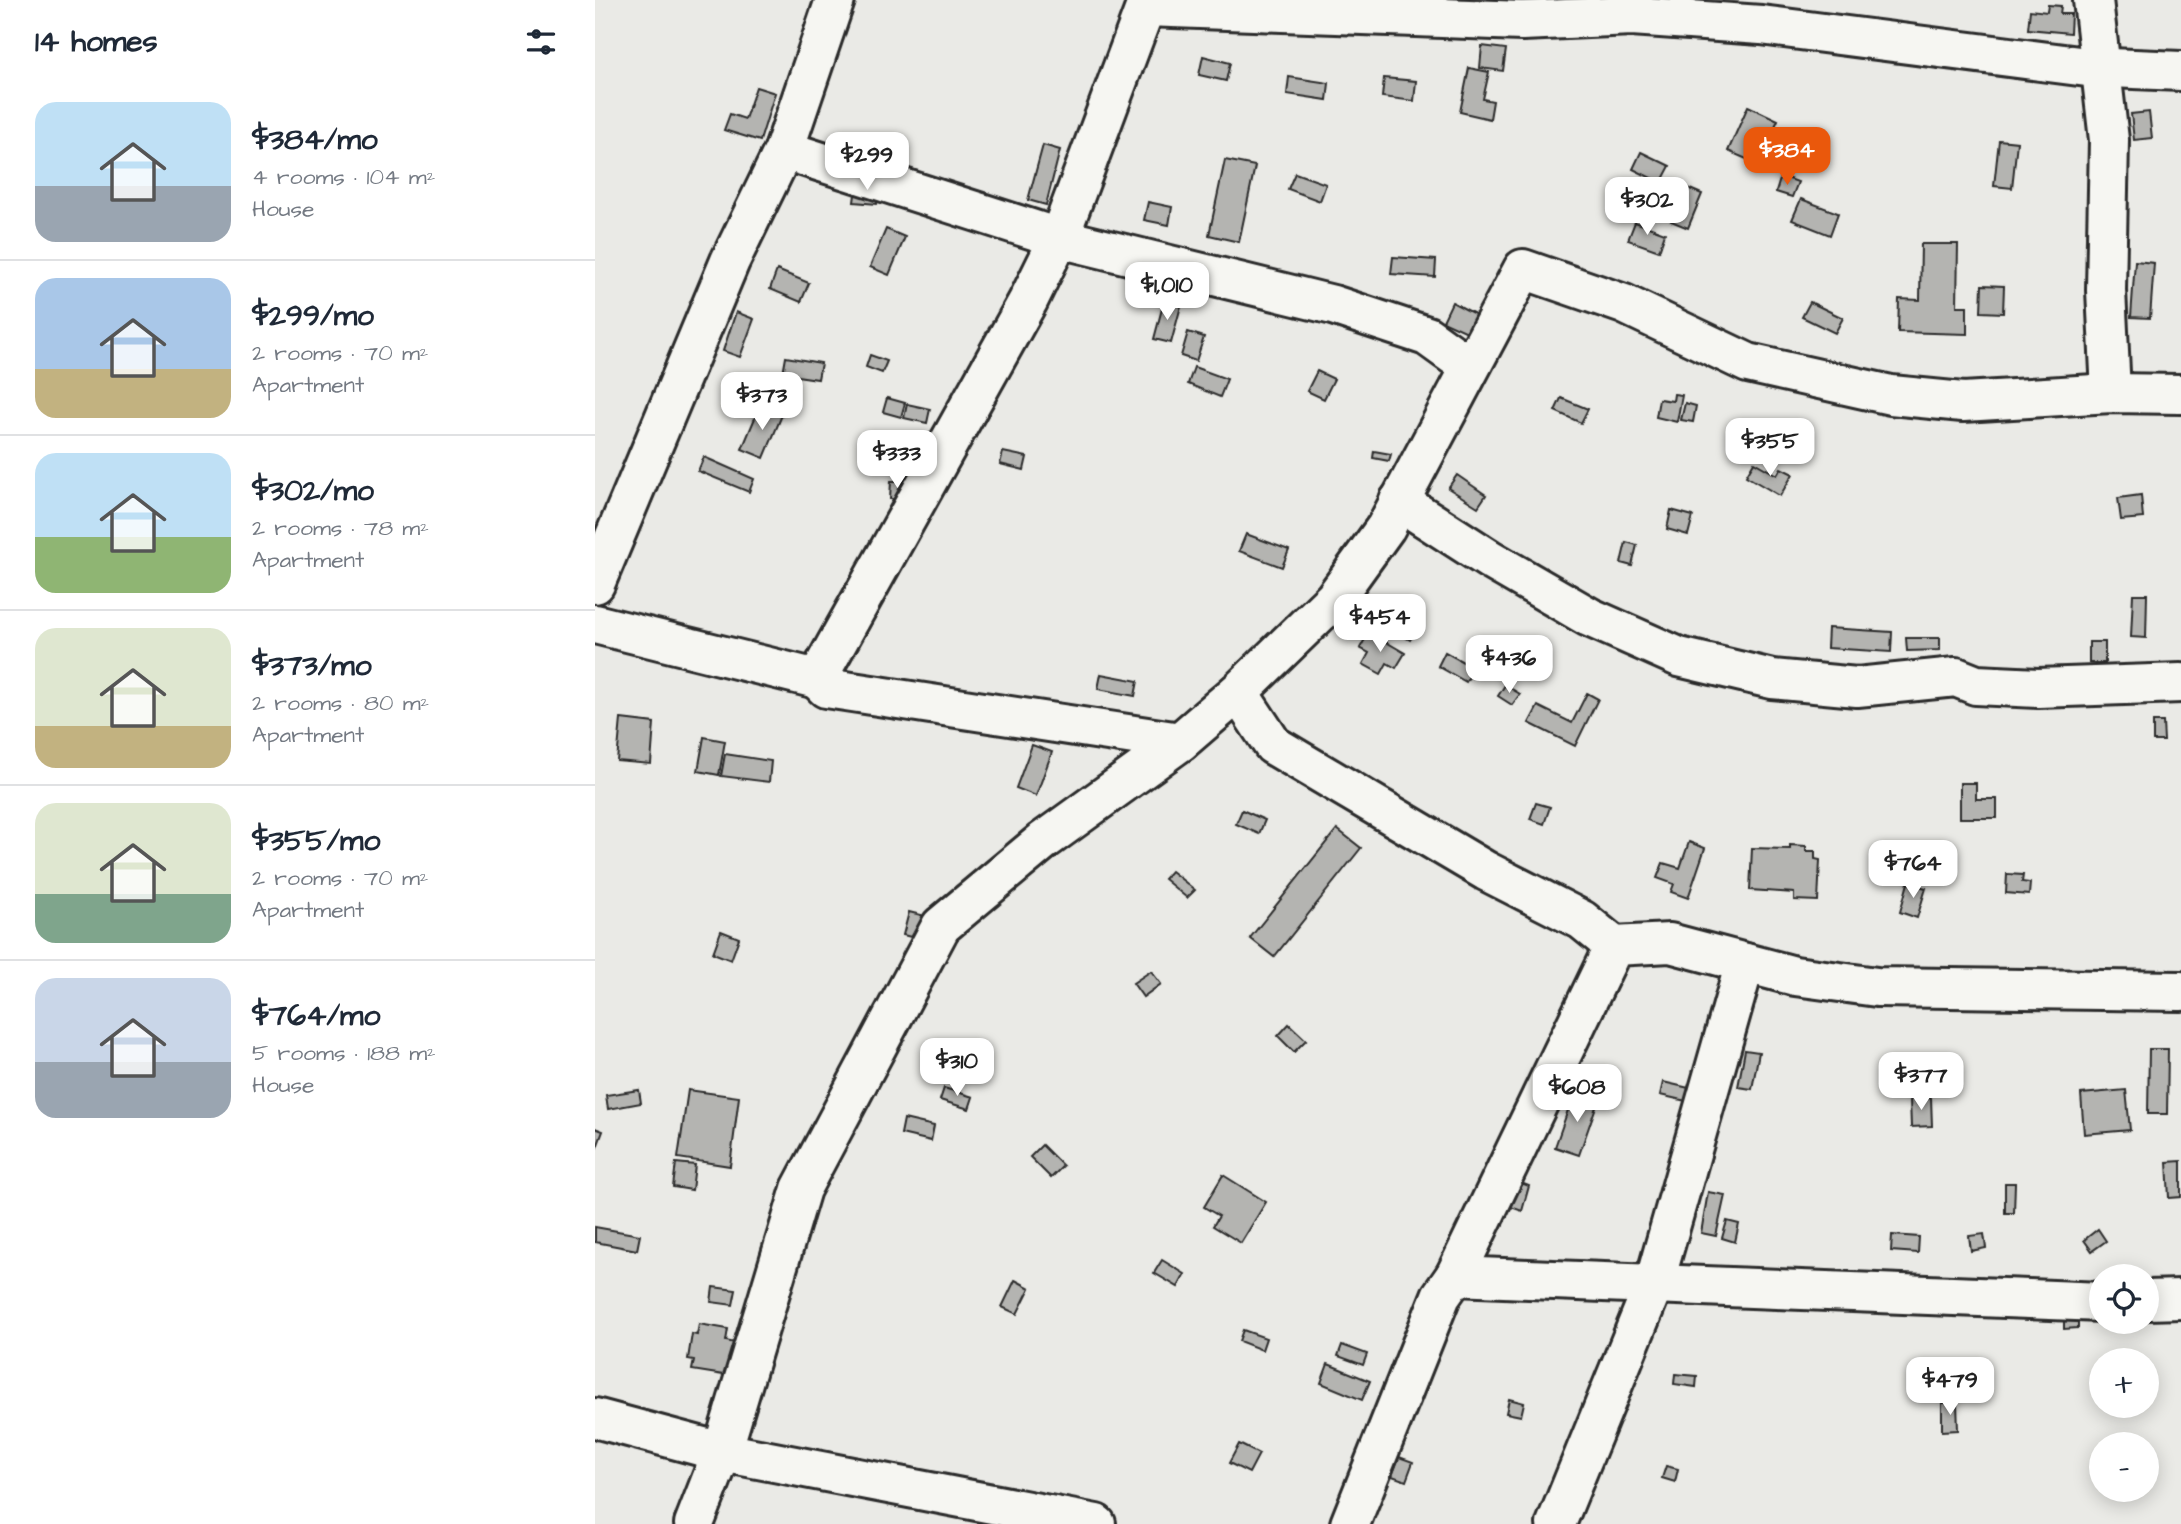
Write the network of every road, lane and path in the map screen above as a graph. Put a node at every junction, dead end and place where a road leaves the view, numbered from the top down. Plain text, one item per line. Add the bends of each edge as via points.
1 (835, 0) edge
2 (2093, 0) edge
3 (1147, 3) edge
4 (2098, 65) junction
5 (2181, 71) edge
6 (784, 150) junction
7 (1059, 238) junction
8 (1470, 367) junction
9 (2111, 393) junction
10 (2181, 394) edge
11 (1399, 501) junction
12 (603, 541) edge
13 (595, 584) edge
14 (595, 624) edge
15 (817, 679) junction
16 (2181, 683) edge
17 (1238, 692) junction
18 (1180, 742) junction
19 (1613, 946) junction
20 (1745, 963) junction
21 (2181, 991) edge
22 (1455, 1276) junction
23 (1654, 1284) junction
24 (2181, 1299) edge
25 (2159, 1300) edge
26 (2089, 1301) edge
27 (595, 1418) edge
28 (722, 1452) junction
29 (1048, 1519) edge
30 (694, 1524) edge
31 (1096, 1524) edge
32 (1350, 1524) edge
33 (1556, 1524) edge

1 - 6 street
2 - 4 street
3 - 4 street via 1523,21 1632,16 1761,25
3 - 7 street
4 - 5 street
4 - 9 street via 2109,139 2106,290
6 - 7 street
6 - 12 street
7 - 8 street via 1333,305 1427,336
7 - 15 street
8 - 9 street via 1523,269 1624,304 1748,363 1819,381 1963,402
8 - 11 street
9 - 10 street
11 - 16 street via 1589,617 1679,657 1772,679 1857,687 1956,677 1976,685 2038,688
11 - 17 street via 1334,599
12 - 13 street
14 - 15 street
15 - 18 street via 826,688
17 - 18 street
17 - 19 street via 1273,745 1486,871 1582,920
18 - 28 street via 1043,841 941,926 801,1189
19 - 20 street via 1670,943
19 - 22 street
20 - 21 street via 1795,976 1877,987
20 - 23 street
22 - 23 street
22 - 32 street via 1441,1296
23 - 26 street
23 - 33 street
24 - 25 street
27 - 28 street
28 - 29 street
28 - 30 street
29 - 31 street

